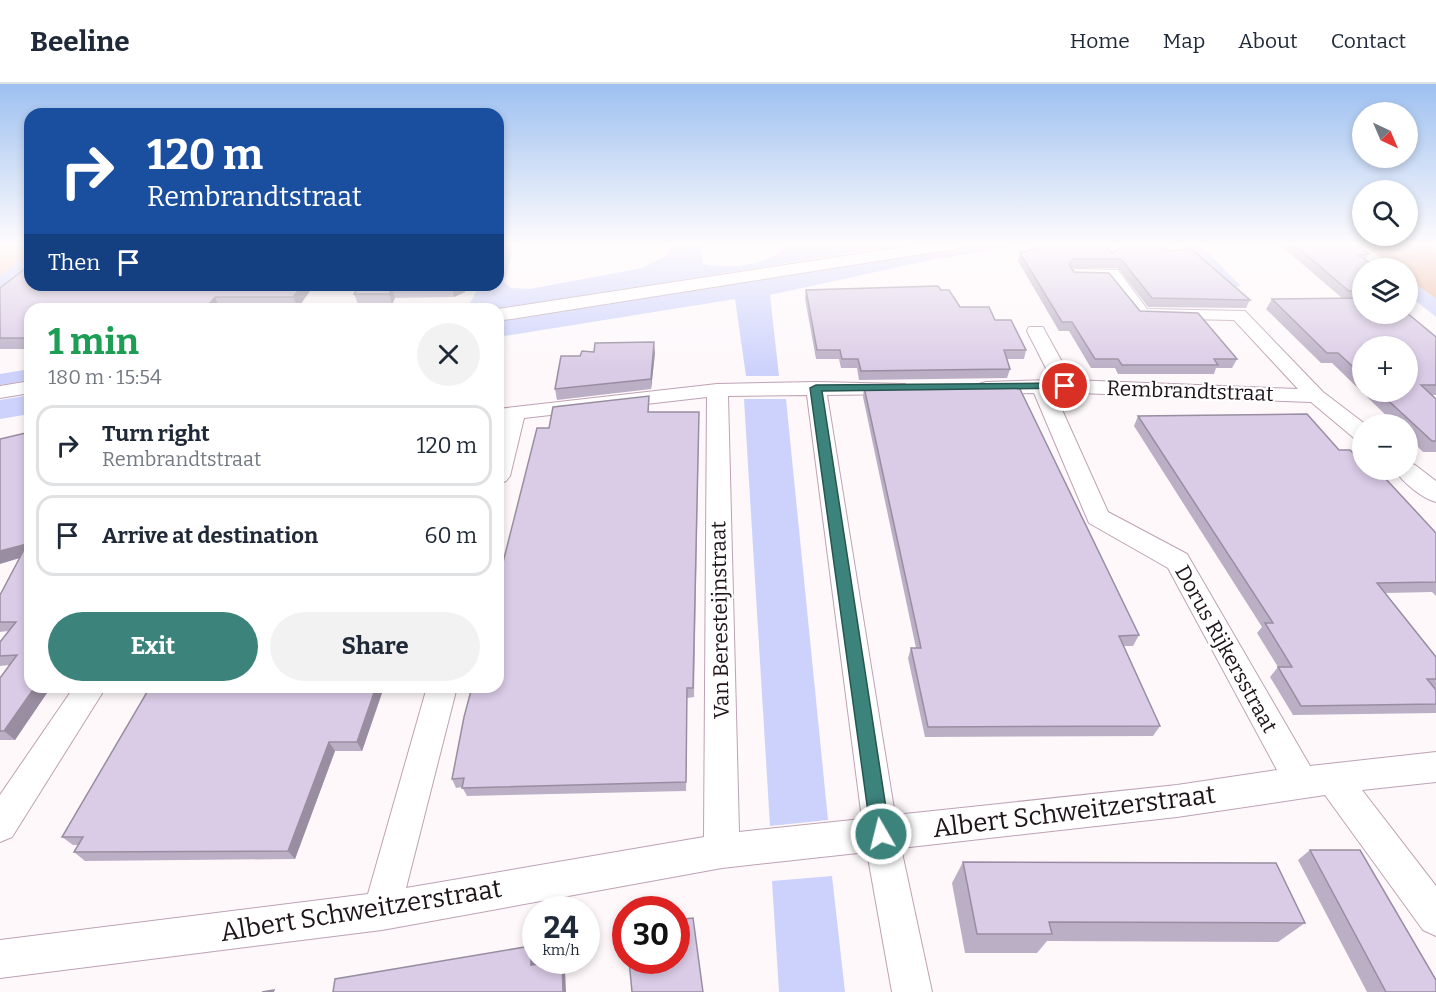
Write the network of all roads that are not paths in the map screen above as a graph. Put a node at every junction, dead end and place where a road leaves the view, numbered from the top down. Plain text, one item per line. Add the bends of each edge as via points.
1 (688, 285) edge
2 (1121, 285) edge
3 (504, 314) edge
4 (1036, 331) dead end
5 (1054, 387) junction
6 (24, 388) edge
7 (816, 388) junction
8 (923, 388) edge
9 (971, 388) edge
10 (717, 390) junction
11 (0, 392) edge
12 (1316, 396) junction
13 (506, 414) edge
14 (1352, 425) edge
15 (504, 430) edge
16 (1418, 479) edge
17 (1436, 494) edge
18 (87, 693) edge
19 (440, 693) edge
20 (1436, 767) edge
21 (1317, 781) junction
22 (0, 825) edge
23 (881, 834) junction
24 (723, 851) junction
25 (382, 911) junction
26 (1436, 917) edge
27 (0, 959) edge
28 (912, 992) edge

1 - 3 street
2 - 12 street via 1142,314 1239,315
4 - 5 street
5 - 9 street, Rembrandtstraat
5 - 12 street, Rembrandtstraat
5 - 21 street, Dorus Rijkersstraat via 1098,517 1178,561
6 - 11 street
7 - 8 street
7 - 10 street
7 - 23 street
10 - 13 street
10 - 24 street, Van Beresteijnstraat
12 - 14 street
13 - 15 street
16 - 17 street
18 - 22 street
19 - 25 street
20 - 21 street, Albert Schweitzerstraat
21 - 23 street, Albert Schweitzerstraat
21 - 26 street, Dorus Rijkersstraat
23 - 24 street, Albert Schweitzerstraat
23 - 28 street
24 - 25 street, Albert Schweitzerstraat
25 - 27 street, Albert Schweitzerstraat

